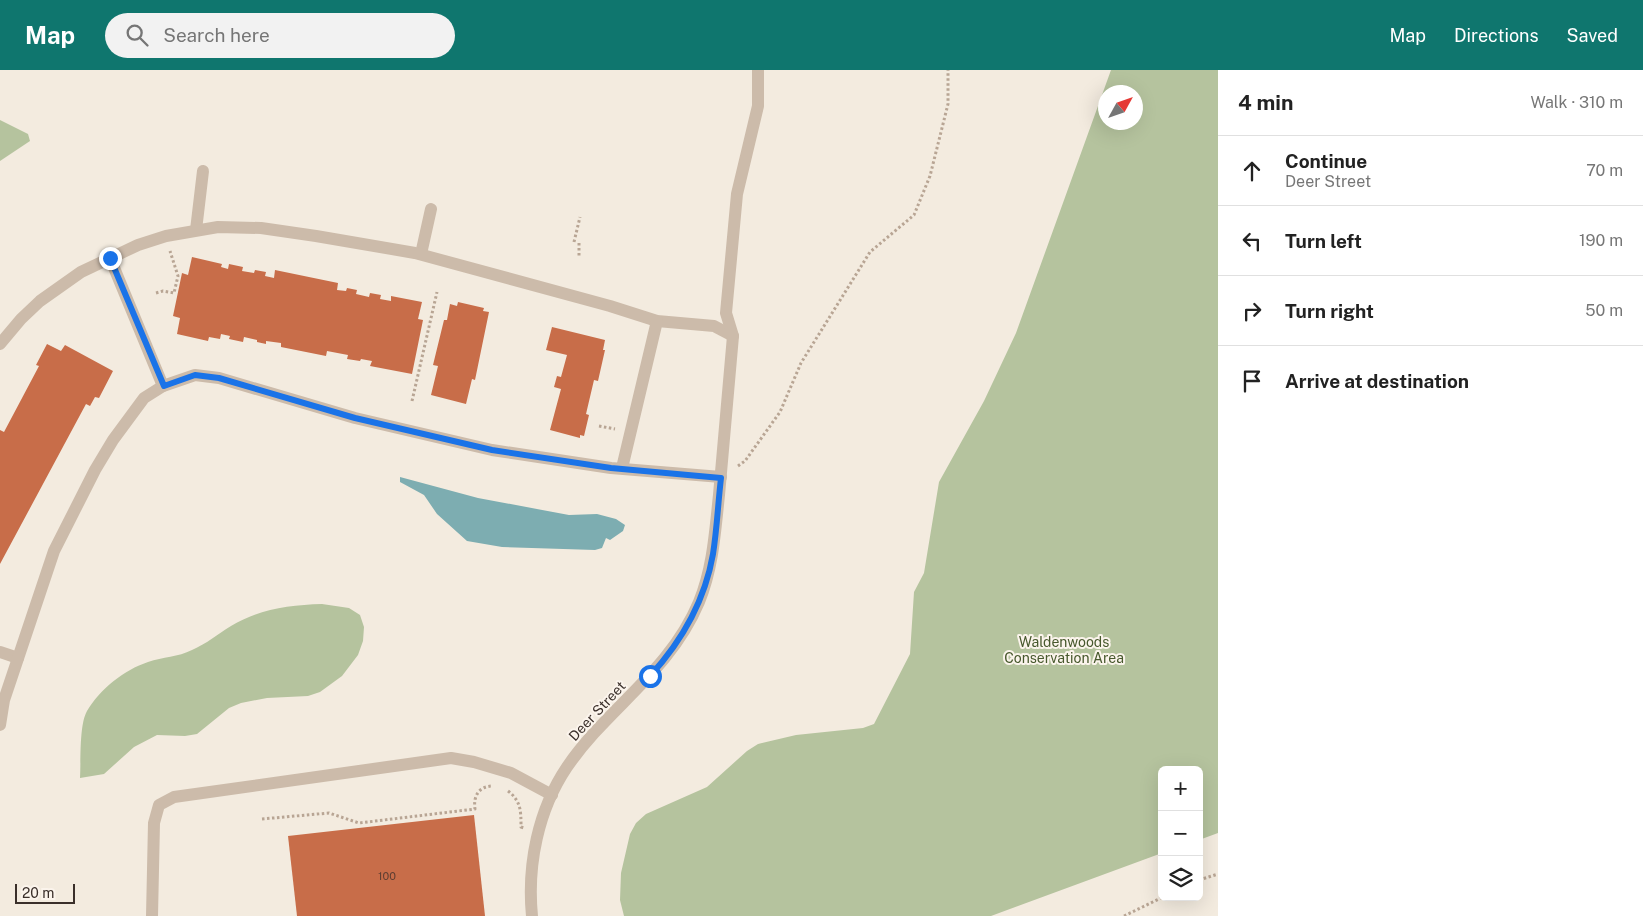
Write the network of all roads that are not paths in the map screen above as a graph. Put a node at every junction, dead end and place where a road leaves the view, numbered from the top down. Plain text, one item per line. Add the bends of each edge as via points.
1 (758, 70) edge
2 (203, 170) dead end
3 (431, 209) dead end
4 (196, 230) junction
5 (421, 254) junction
6 (110, 258) junction
7 (657, 321) junction
8 (733, 336) junction
9 (0, 344) edge
10 (164, 386) junction
11 (622, 468) junction
12 (721, 478) junction
13 (0, 652) edge
14 (18, 658) junction
15 (0, 725) edge
16 (552, 795) junction
17 (152, 916) edge
18 (532, 916) edge

1 - 8 street via 758,106 736,204 726,313
2 - 4 street
3 - 5 street
4 - 5 street via 261,228
4 - 6 street via 159,238
5 - 7 street
6 - 9 street via 81,272 40,301
6 - 10 street
7 - 8 street via 714,326
7 - 11 street
8 - 12 street, Deer Street
10 - 11 street via 195,375 219,378 355,418 492,450
10 - 14 street via 144,398 95,470 54,551
11 - 12 street
12 - 16 street, Deer Street via 713,555 703,592 688,625 659,666 575,757
13 - 14 street
14 - 15 street via 4,700
16 - 17 street via 512,773 451,758 174,796 159,805 154,824
16 - 18 street, Deer Street via 541,822 535,852

